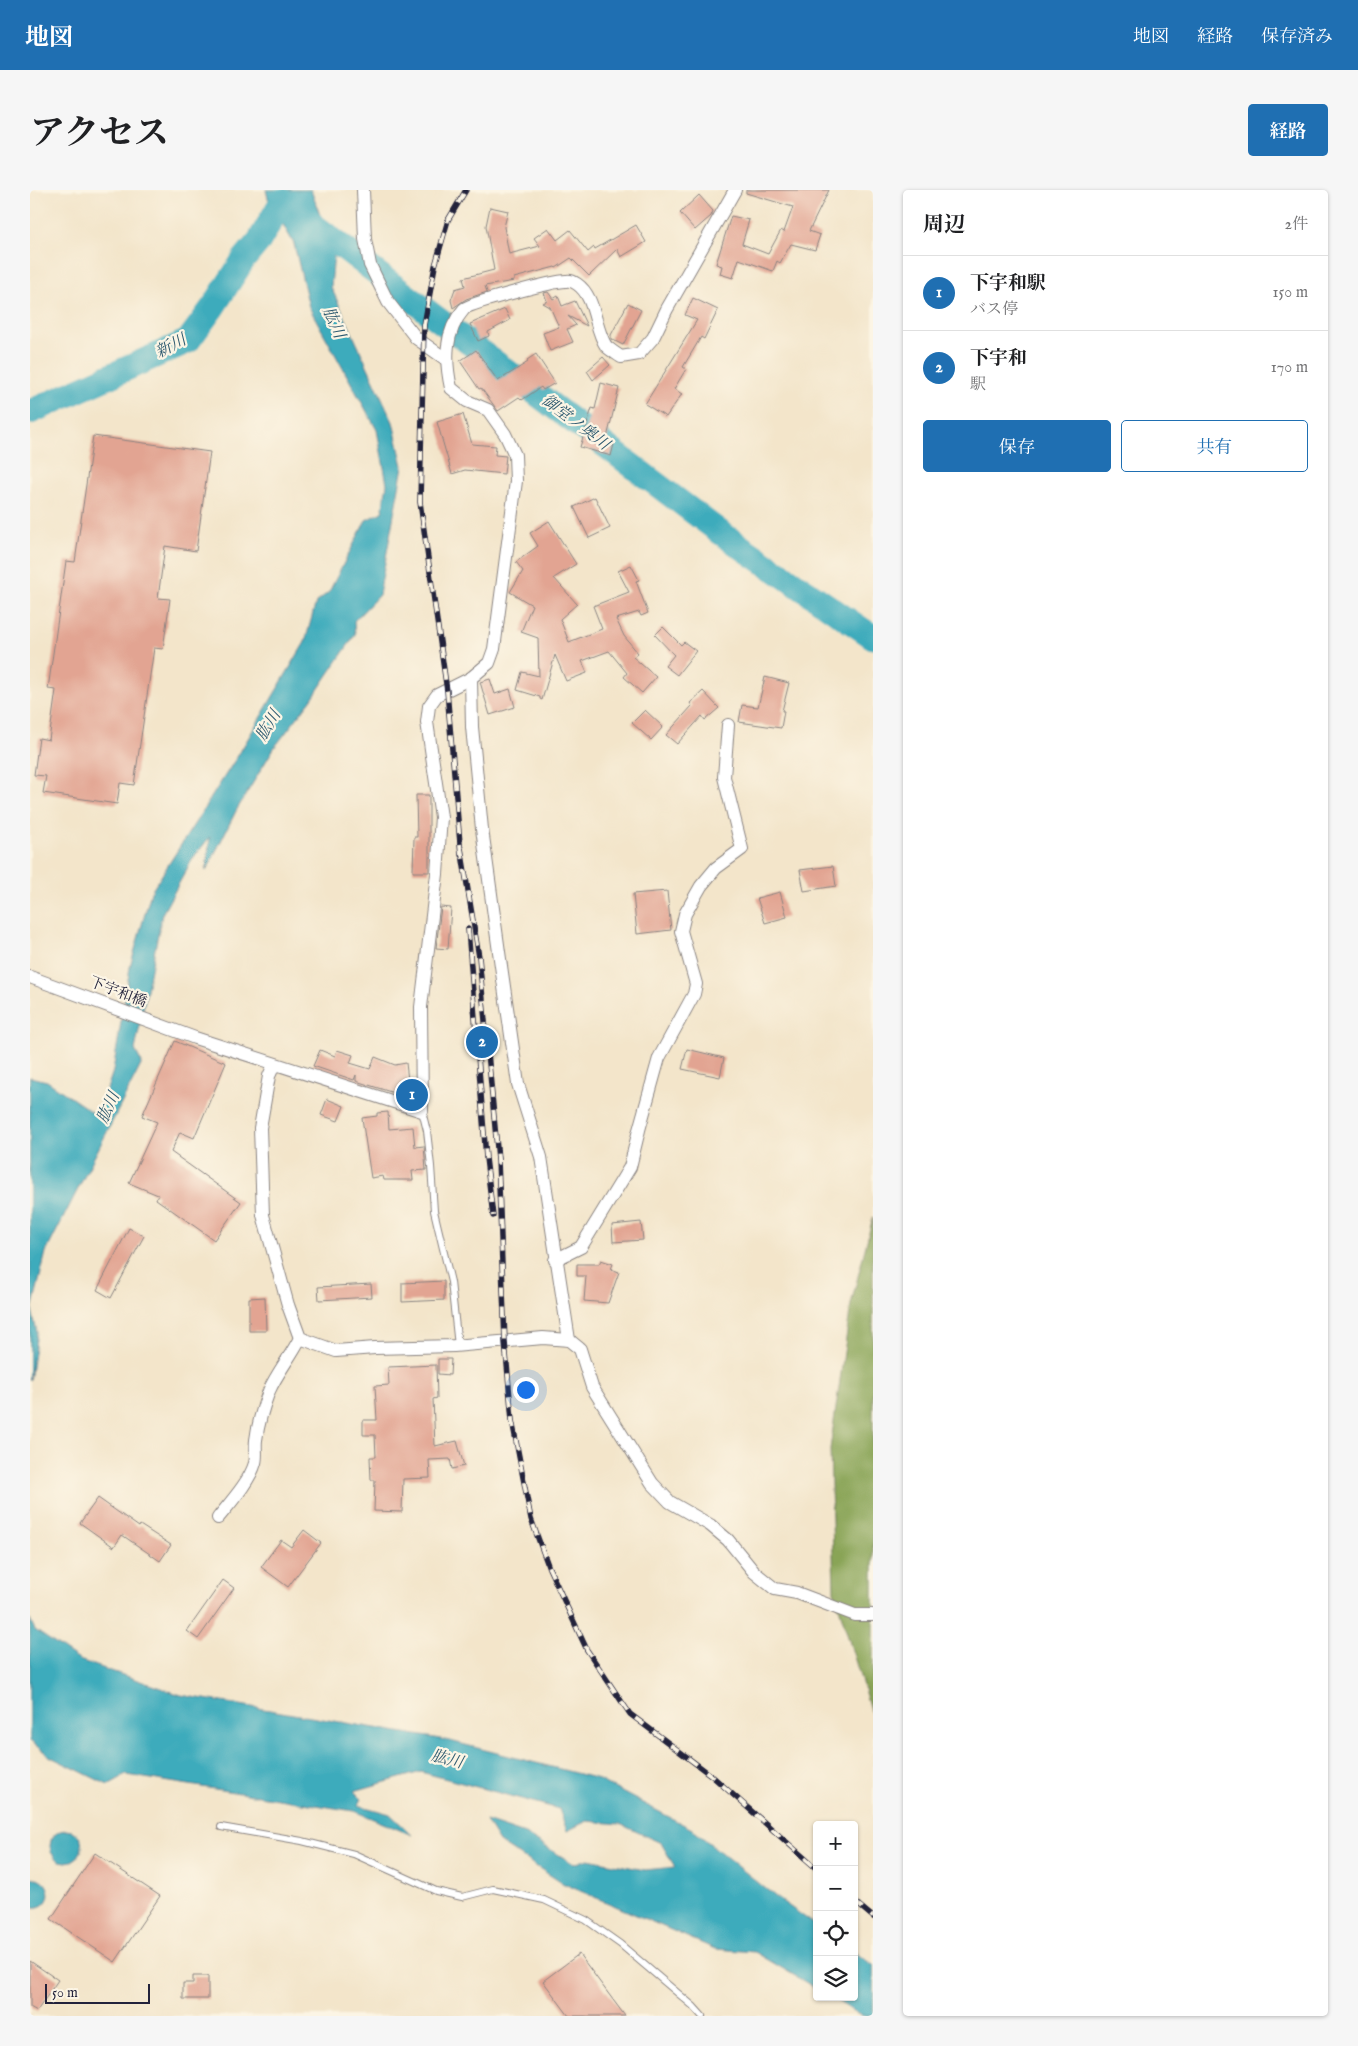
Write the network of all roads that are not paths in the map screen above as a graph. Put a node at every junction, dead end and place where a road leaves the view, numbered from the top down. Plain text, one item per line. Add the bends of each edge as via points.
1 (363, 190) edge
2 (735, 190) edge
3 (447, 360) junction
4 (471, 678) junction
5 (728, 725) dead end
6 (30, 977) edge
7 (274, 1065) junction
8 (422, 1111) junction
9 (555, 1260) junction
10 (300, 1338) junction
11 (569, 1340) junction
12 (458, 1346) junction
13 (218, 1518) dead end
14 (873, 1615) edge
15 (221, 1827) dead end
16 (702, 2016) edge

1 - 3 street via 365,239 370,265 388,302 416,338
2 - 3 street via 653,338 639,354 621,357 606,346 587,297 578,285 568,280 466,307 455,321 448,340
3 - 4 street via 451,388 467,401 488,410 506,434 515,455 516,482 494,649 489,663
4 - 8 street via 437,695 429,706 427,722 441,817 421,1007
4 - 9 street via 472,727 482,829 518,1084 541,1157
5 - 9 street via 724,777 742,849 716,868 684,914 680,931 696,984 694,994 659,1058 630,1166 581,1247
6 - 7 street, 下宇和橋
7 - 8 street, 下宇和橋
7 - 10 street via 260,1128 264,1215
8 - 12 lane via 434,1211 451,1282
9 - 11 street
10 - 12 street via 336,1351
10 - 13 street via 269,1391 261,1414 255,1463 240,1492
11 - 12 street via 543,1338
11 - 14 street via 580,1349 592,1387 652,1483 670,1502 710,1525 728,1540 754,1572 775,1589 797,1593 855,1615
15 - 16 lane via 354,1854 436,1891 462,1897 492,1890 544,1900 586,1920 620,1944

